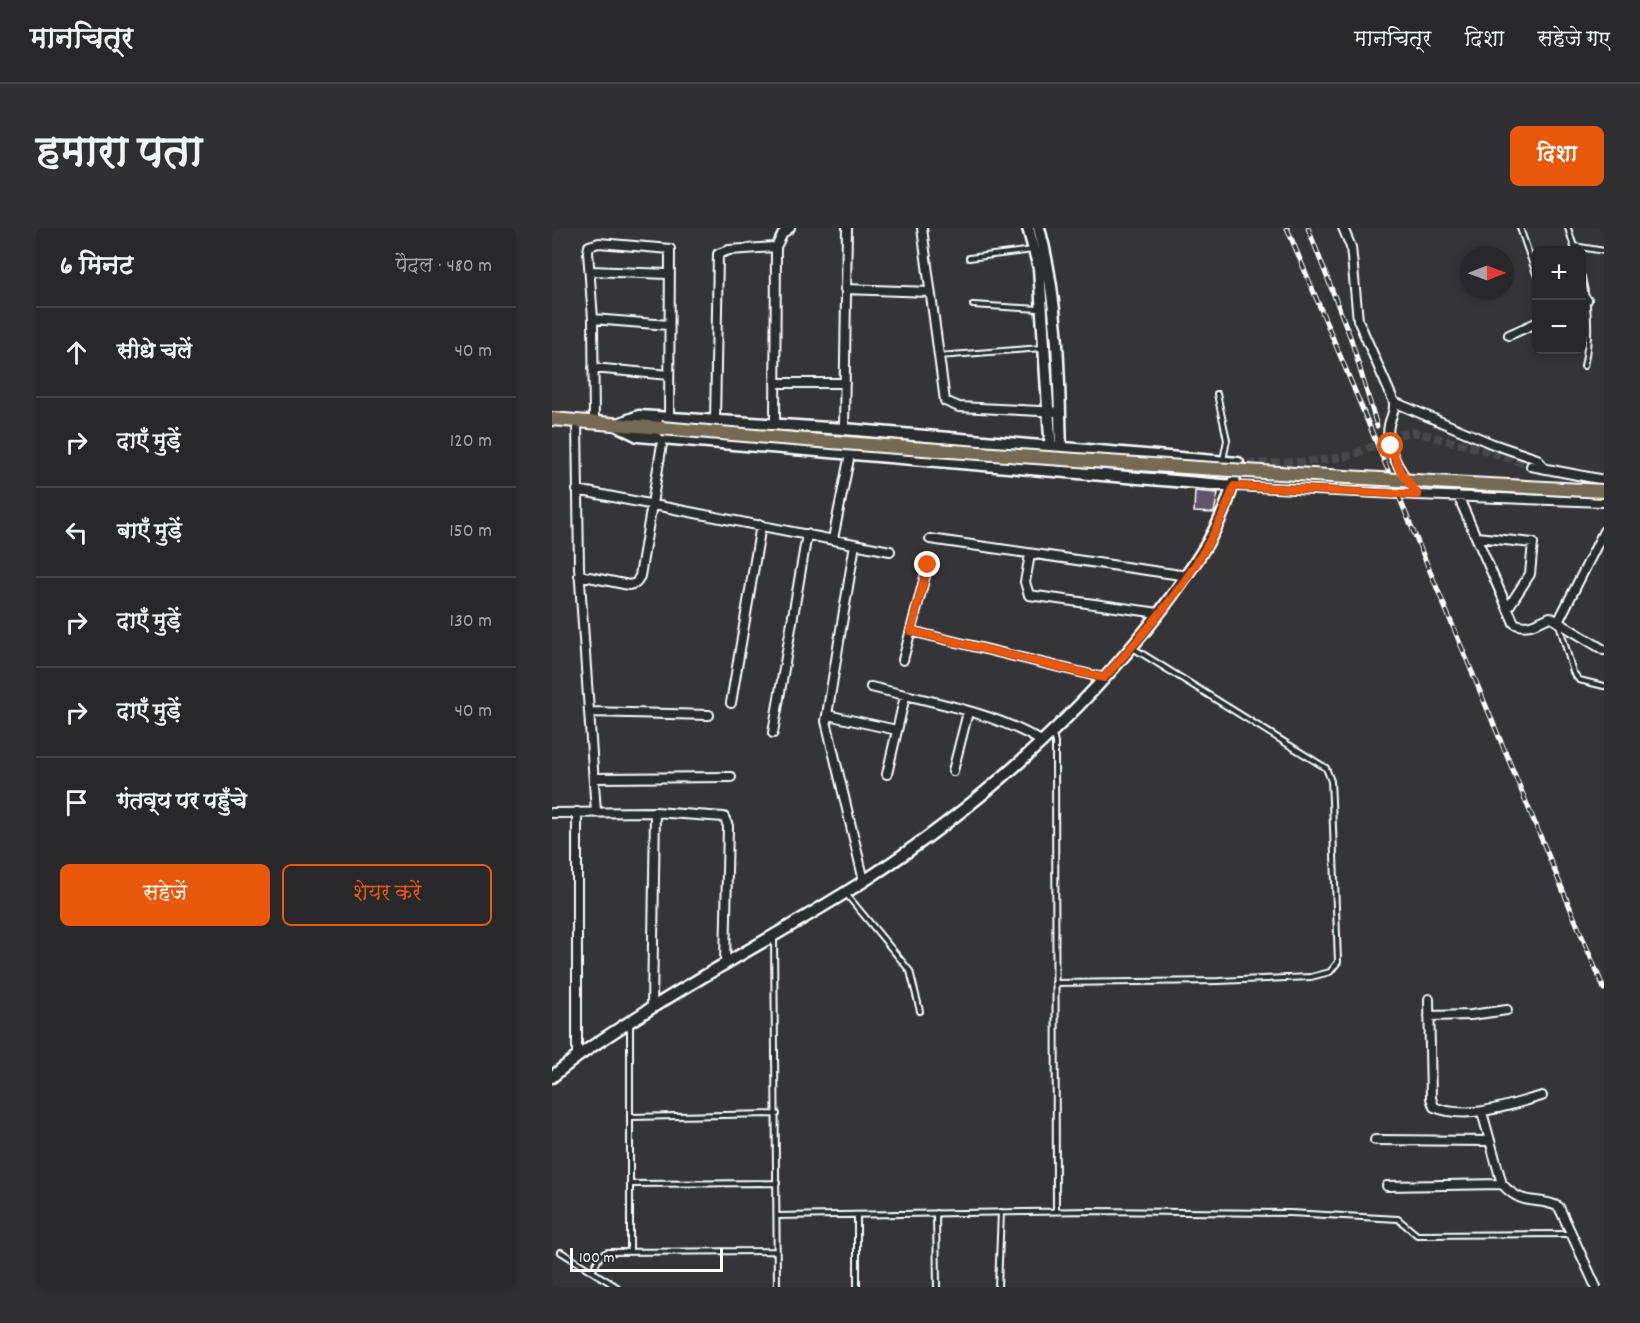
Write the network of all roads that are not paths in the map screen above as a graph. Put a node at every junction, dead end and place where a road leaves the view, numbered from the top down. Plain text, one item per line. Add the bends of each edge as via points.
1 (790, 228) edge
2 (847, 228) edge
3 (922, 228) edge
4 (1028, 228) edge
5 (1039, 228) edge
6 (1343, 228) edge
7 (1520, 228) edge
8 (1568, 228) edge
9 (1574, 246) edge
10 (776, 248) junction
11 (1586, 249) edge
12 (1034, 250) junction
13 (1604, 250) edge
14 (969, 258) dead end
15 (1532, 262) edge
16 (590, 271) junction
17 (668, 274) junction
18 (845, 289) junction
19 (930, 292) junction
20 (973, 305) dead end
21 (1043, 309) junction
22 (1586, 315) edge
23 (593, 319) junction
24 (668, 325) junction
25 (1532, 325) edge
26 (1509, 335) dead end
27 (1046, 348) junction
28 (939, 356) junction
29 (1584, 366) dead end
30 (593, 368) junction
31 (669, 375) junction
32 (844, 383) junction
33 (775, 384) junction
34 (1217, 393) dead end
35 (1394, 402) junction
36 (1055, 412) junction
37 (669, 418) junction
38 (552, 419) edge
39 (577, 421) junction
40 (714, 421) junction
41 (594, 423) junction
42 (615, 425) junction
43 (775, 425) junction
44 (844, 429) junction
45 (662, 434) junction
46 (1056, 448) junction
47 (849, 454) junction
48 (1222, 462) junction
49 (1531, 466) tunnel mouth
50 (1544, 468) junction
51 (1057, 472) junction
52 (1604, 480) edge
53 (1234, 486) junction
54 (578, 490) junction
55 (1604, 491) edge
56 (1418, 495) junction
57 (1458, 496) junction
58 (1604, 502) edge
59 (651, 504) junction
60 (761, 525) junction
61 (1604, 531) edge
62 (807, 534) junction
63 (1477, 537) junction
64 (833, 539) junction
65 (930, 539) dead end
66 (855, 544) junction
67 (890, 551) dead end
68 (1030, 555) junction
69 (928, 565) dead end
70 (579, 575) junction
71 (1188, 576) junction
72 (1509, 608) junction
73 (1159, 613) junction
74 (1558, 622) junction
75 (911, 631) junction
76 (1132, 647) junction
77 (1604, 650) edge
78 (903, 660) dead end
79 (1104, 678) junction
80 (1604, 686) edge
81 (871, 687) dead end
82 (905, 696) junction
83 (731, 703) dead end
84 (589, 711) junction
85 (968, 712) junction
86 (709, 715) dead end
87 (827, 715) junction
88 (897, 730) junction
89 (1052, 731) junction
90 (772, 733) dead end
91 (1041, 741) junction
92 (953, 771) dead end
93 (887, 774) dead end
94 (731, 777) dead end
95 (594, 778) junction
96 (577, 812) junction
97 (596, 812) junction
98 (655, 812) junction
99 (552, 813) edge
100 (864, 881) junction
101 (844, 892) junction
102 (774, 934) junction
103 (725, 963) junction
104 (1055, 982) junction
105 (1429, 999) dead end
106 (652, 1007) junction
107 (1506, 1010) dead end
108 (920, 1011) dead end
109 (1430, 1016) junction
110 (630, 1021) junction
111 (578, 1055) junction
112 (552, 1077) edge
113 (1542, 1096) dead end
114 (1482, 1112) junction
115 (777, 1114) junction
116 (630, 1117) junction
117 (1375, 1140) dead end
118 (1488, 1141) junction
119 (777, 1183) junction
120 (630, 1184) junction
121 (1502, 1185) junction
122 (1387, 1186) dead end
123 (1056, 1211) junction
124 (1001, 1212) junction
125 (936, 1213) junction
126 (857, 1215) junction
127 (777, 1216) junction
128 (1573, 1234) junction
129 (630, 1250) junction
130 (777, 1251) junction
131 (561, 1252) dead end
132 (592, 1271) junction
133 (617, 1287) edge
134 (777, 1287) edge
135 (857, 1287) edge
136 (937, 1287) edge
137 (998, 1287) edge
138 (1596, 1287) edge

1 - 10 street via 783,232
2 - 18 street
3 - 19 street
4 - 12 street
5 - 36 street via 1049,265
6 - 35 street via 1351,247 1358,320
7 - 15 lane
8 - 9 lane
10 - 33 street
10 - 40 street via 718,254
11 - 13 lane
12 - 14 lane
12 - 21 street
16 - 17 street
16 - 17 street via 589,246 599,243 668,247
16 - 23 street
17 - 24 street
18 - 19 street
18 - 32 street
19 - 28 street
20 - 21 lane
21 - 27 street
22 - 29 lane via 1590,341
23 - 24 street
23 - 30 street
24 - 31 street
25 - 26 street
27 - 28 lane
27 - 36 street
28 - 36 street via 942,394 950,405
30 - 31 street
30 - 41 street
31 - 37 street
32 - 33 street
32 - 44 street
33 - 43 street
34 - 48 lane via 1227,440
35 - 50 street via 1537,459
35 - 56 street via 1389,424 1391,446 1400,471
36 - 46 street
37 - 40 street
37 - 42 street via 639,416
38 - 39 main road
39 - 41 main road
39 - 54 street
40 - 43 street
41 - 42 main road
42 - 45 main road
43 - 44 street
44 - 46 street
45 - 47 street
45 - 55 main road, bridge
45 - 59 street
46 - 48 street
46 - 51 street
47 - 51 street
47 - 64 street
48 - 53 street via 1243,464
49 - 50 street
50 - 52 street
51 - 53 street
53 - 56 street
53 - 71 street via 1227,509
54 - 59 street
54 - 70 street
56 - 57 street
57 - 58 street
57 - 63 street
59 - 60 street
59 - 70 street via 636,583
60 - 62 street
60 - 83 street
61 - 74 street
62 - 64 street
62 - 90 street
63 - 72 street
63 - 72 street via 1533,543 1530,574
64 - 66 street
65 - 68 street
66 - 67 street
66 - 87 street
68 - 71 street
68 - 73 street via 1025,582 1029,595
69 - 75 street
70 - 84 street
71 - 73 street
72 - 74 street via 1519,626 1550,617
73 - 76 street
74 - 77 street
74 - 80 lane via 1573,672 1579,680
75 - 78 street
75 - 79 street
76 - 79 street
76 - 104 lane via 1326,768 1331,781 1338,962 1330,972 1311,977
79 - 89 street
81 - 82 street
82 - 85 street
82 - 88 street
84 - 86 street
84 - 95 street
85 - 91 street via 1021,729
85 - 92 street
87 - 88 street
87 - 100 street
88 - 93 street
89 - 91 street
89 - 104 lane
91 - 100 street via 972,803
94 - 95 street
95 - 97 street
96 - 97 street
96 - 99 street
96 - 111 street
97 - 98 street
98 - 103 street via 727,820
98 - 106 street
100 - 101 street
101 - 102 street
101 - 108 lane via 910,971
102 - 103 street
102 - 115 lane
103 - 106 street
104 - 123 lane
105 - 109 street
106 - 110 street
107 - 109 street
109 - 114 street via 1434,1107 1447,1112
110 - 111 street
110 - 116 lane
111 - 112 street
113 - 114 street
114 - 118 street
115 - 116 lane
115 - 119 lane
116 - 120 lane
117 - 118 street
118 - 121 street
119 - 120 lane
119 - 127 lane
120 - 129 lane
121 - 122 street
121 - 128 street via 1528,1202 1559,1207
123 - 124 lane
123 - 128 lane via 1290,1213 1398,1219 1417,1235
124 - 125 lane
124 - 137 lane
125 - 126 lane
125 - 136 lane
126 - 127 lane
126 - 135 lane
127 - 130 lane
128 - 138 street
129 - 130 lane
129 - 132 lane via 601,1255
130 - 134 lane
131 - 132 lane
132 - 133 lane

